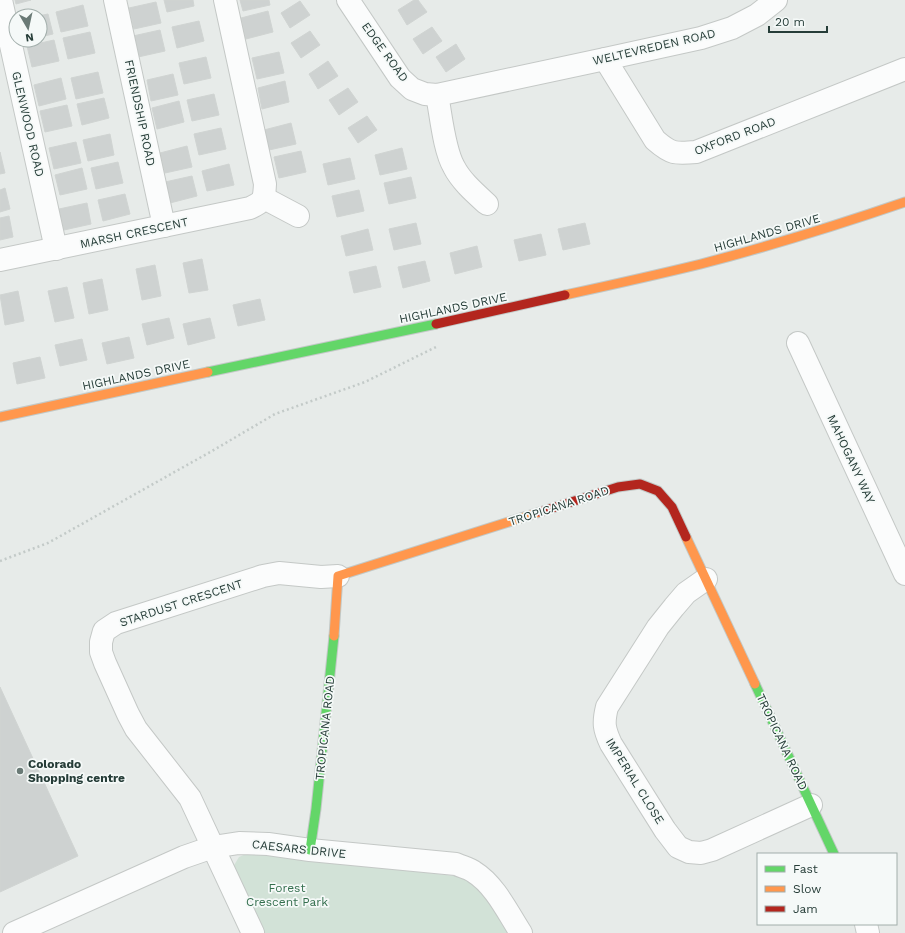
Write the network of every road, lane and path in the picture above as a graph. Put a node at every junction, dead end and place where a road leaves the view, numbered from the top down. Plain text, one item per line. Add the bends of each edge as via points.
1 (1, 0) edge
2 (115, 0) edge
3 (225, 0) edge
4 (348, 0) edge
5 (776, 0) edge
6 (605, 60) junction
7 (905, 69) edge
8 (524, 76) joint
9 (437, 95) junction
10 (264, 198) junction
11 (905, 202) edge
12 (486, 204) dead end
13 (298, 216) dead end
14 (164, 226) junction
15 (56, 249) junction
16 (0, 260) edge
17 (798, 343) dead end
18 (441, 344) dead end
19 (0, 418) edge
20 (899, 544) edge
21 (0, 561) edge
22 (905, 574) edge
23 (338, 576) junction
24 (706, 579) junction
25 (811, 805) junction
26 (214, 848) junction
27 (310, 850) junction
28 (834, 853) edge
29 (14, 933) edge
30 (253, 933) edge
31 (521, 933) edge

1 - 15 street, GLENWOOD ROAD
2 - 14 street, FRIENDSHIP ROAD
3 - 10 street via 265,184
4 - 9 street, EDGE ROAD via 400,78 412,89
5 - 6 street, WELTEVREDEN ROAD via 757,15 732,28 701,38
6 - 7 street, OXFORD ROAD via 655,140 666,150 680,154 696,152
6 - 8 street, WELTEVREDEN ROAD
8 - 9 street, EDGE ROAD
9 - 12 street via 449,157 468,186
10 - 13 street
10 - 14 street, MARSH CRESCENT via 250,208
11 - 19 street, HIGHLANDS DRIVE via 833,226 701,264 502,310
14 - 15 street, MARSH CRESCENT
15 - 16 street, MARSH CRESCENT
17 - 20 street, MAHOGANY WAY
18 - 21 path via 365,382 275,414 48,543
20 - 22 street, MAHOGANY WAY
23 - 24 street, TROPICANA ROAD via 618,487 640,484 658,491 672,507
23 - 26 street, STARDUST CRESCENT via 279,573 263,576 116,624 104,632 101,642 105,663 128,714 190,798
23 - 27 street, TROPICANA ROAD via 336,618
24 - 25 street, TROPICANA ROAD
24 - 25 street, IMPERIAL CLOSE via 686,593 658,627 607,707 603,721 605,732 665,830 678,847 689,852 701,853 712,850
25 - 28 street, TROPICANA ROAD
26 - 27 street, CAESARS DRIVE via 239,843
26 - 29 street, CAESARS DRIVE via 157,868
26 - 30 street, STARDUST CRESCENT
27 - 31 street, CAESARS DRIVE via 456,864 473,871 484,881 495,893

